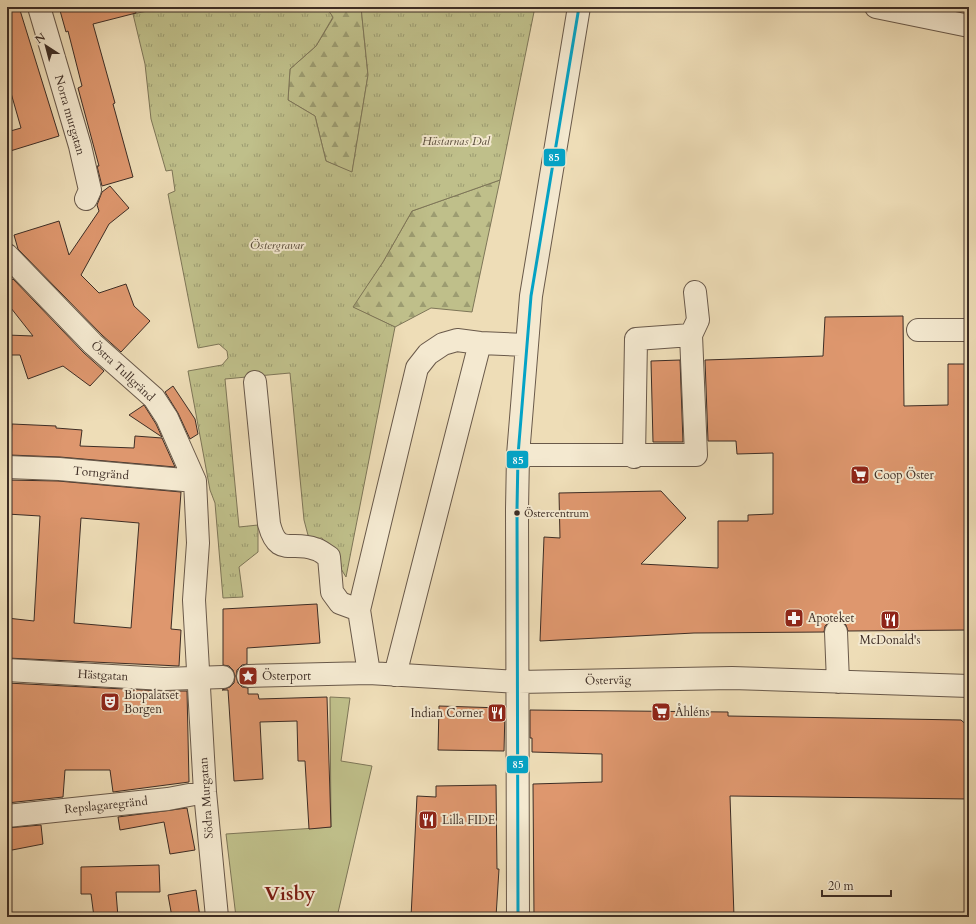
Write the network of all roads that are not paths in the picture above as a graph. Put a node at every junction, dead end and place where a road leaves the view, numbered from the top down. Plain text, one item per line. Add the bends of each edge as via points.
1 (38, 7) edge
2 (579, 7) edge
3 (876, 7) edge
4 (969, 26) edge
5 (86, 199) dead end
6 (7, 255) edge
7 (695, 292) dead end
8 (918, 330) dead end
9 (969, 330) edge
10 (690, 335) junction
11 (480, 343) junction
12 (526, 344) junction
13 (256, 382) dead end
14 (518, 455) junction
15 (634, 457) junction
16 (7, 467) edge
17 (195, 481) junction
18 (359, 610) junction
19 (836, 632) dead end
20 (7, 670) edge
21 (369, 673) junction
22 (395, 675) junction
23 (248, 676) dead end
24 (223, 677) dead end
25 (199, 679) junction
26 (518, 682) junction
27 (838, 682) junction
28 (969, 686) edge
29 (205, 792) junction
30 (7, 816) edge
31 (217, 917) edge
32 (518, 917) edge

1 - 5 street, Norra murgatan via 80,146 90,190
2 - 12 street
3 - 4 street
6 - 17 street, Östra Tullgränd via 93,344 154,398 167,418
7 - 10 street via 698,320
8 - 9 street
10 - 15 street via 636,339
10 - 15 street via 696,456
11 - 12 street
11 - 18 street via 457,340 443,344 428,354 417,368
11 - 22 street
12 - 14 street
13 - 18 street via 272,538 279,544 314,548 328,557 332,592 340,602
14 - 15 street
14 - 26 street
16 - 17 street, Torngränd
17 - 25 street, Östra Tullgränd via 198,543 194,600
18 - 21 street
19 - 27 street
20 - 25 street, Hästgatan
21 - 22 street, Österväg
21 - 23 street, Österväg
22 - 26 street, Österväg
24 - 25 street
25 - 29 street, Södra Murgatan
26 - 27 street, Österväg via 732,678
26 - 32 street
27 - 28 street, Österväg
29 - 30 street, Repslagaregränd via 168,799
29 - 31 street, Södra Murgatan

